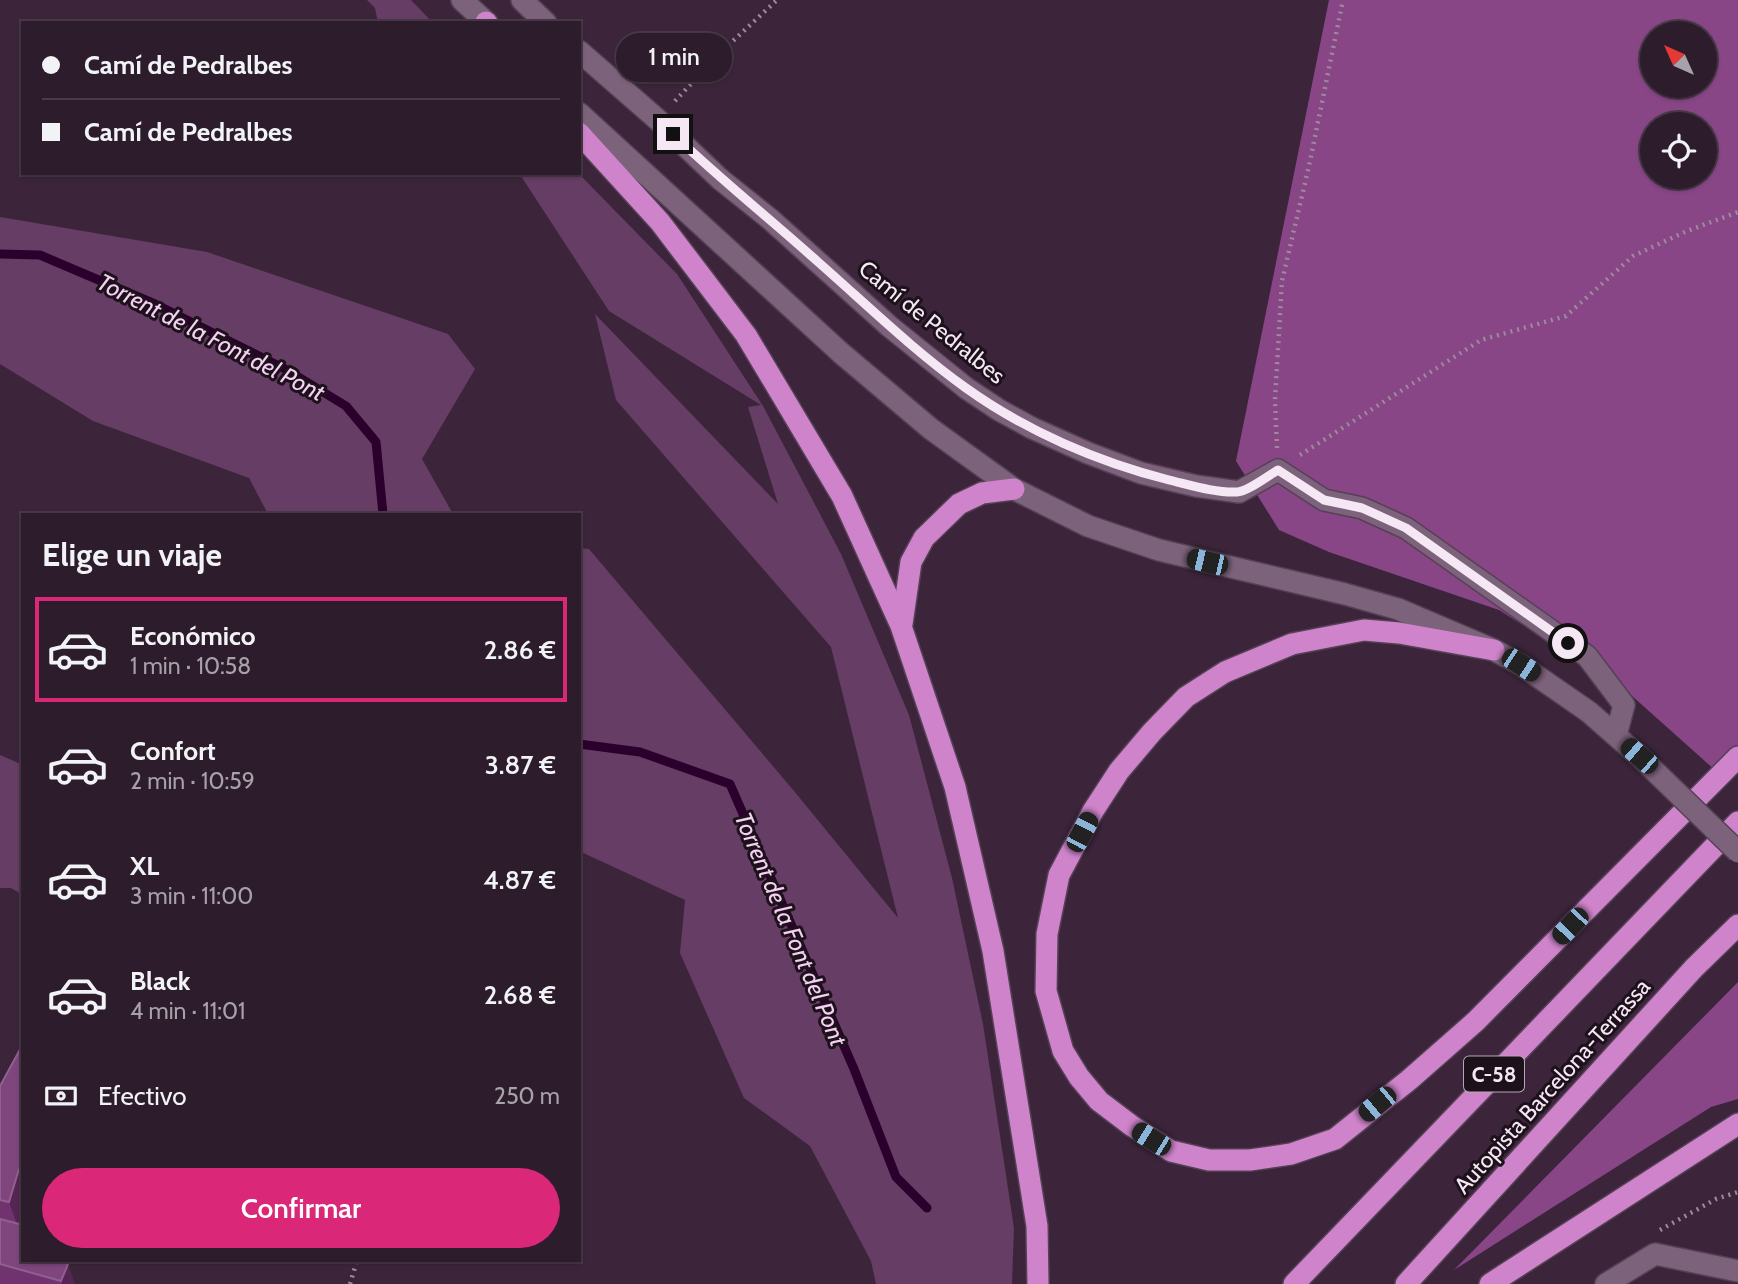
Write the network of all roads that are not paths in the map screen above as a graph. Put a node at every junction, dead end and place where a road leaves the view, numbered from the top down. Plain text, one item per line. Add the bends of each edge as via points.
1 (462, 0) edge
2 (522, 0) edge
3 (486, 21) edge
4 (544, 21) edge
5 (581, 53) edge
6 (581, 115) edge
7 (581, 135) edge
8 (1014, 489) junction
9 (901, 626) junction
10 (1494, 650) junction
11 (1616, 735) junction
12 (1738, 757) edge
13 (1738, 822) edge
14 (1738, 852) edge
15 (1738, 925) edge
16 (1738, 1124) edge
17 (1738, 1271) edge
18 (1038, 1284) edge
19 (1294, 1284) edge
20 (1406, 1284) edge
21 (1490, 1284) edge
22 (1606, 1284) edge

1 - 3 street
2 - 4 street
5 - 11 street, Camí de Pedralbes via 720,179 966,388 1010,416 1141,473 1239,492 1278,470 1324,500 1362,508 1406,528 1587,656 1624,705
6 - 8 street via 841,353 931,429
7 - 9 highway via 660,222 746,335 842,496
8 - 9 highway via 982,494 959,504 923,538 911,562
8 - 10 street via 1088,526 1159,550 1398,609
9 - 18 highway via 955,786 993,951 1037,1226
10 - 11 street via 1555,687
10 - 12 highway via 1364,630 1292,644 1225,672 1186,696 1152,732 1119,771 1059,875 1046,934 1046,990 1063,1051 1099,1101 1171,1151 1209,1160 1292,1154 1335,1139 1476,1021
11 - 14 street, bridge
13 - 19 highway, Autopista Barcelona-Terrassa / C-58
15 - 20 highway, Autopista Barcelona-Terrassa
16 - 21 highway
17 - 22 street via 1655,1254

